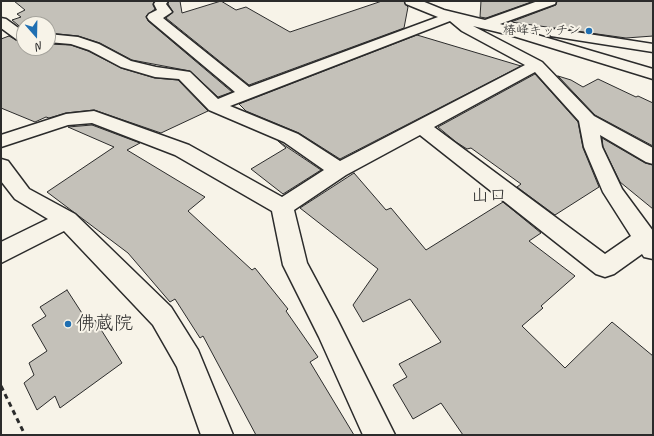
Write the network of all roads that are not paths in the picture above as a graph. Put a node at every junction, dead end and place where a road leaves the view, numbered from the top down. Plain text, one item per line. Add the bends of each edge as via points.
1 (162, 1) edge
2 (411, 1) edge
3 (550, 1) edge
4 (452, 16) junction
5 (1, 22) edge
6 (488, 24) junction
7 (16, 32) edge
8 (56, 39) edge
9 (638, 46) junction
10 (653, 48) edge
11 (626, 65) junction
12 (537, 66) junction
13 (653, 74) edge
14 (248, 94) junction
15 (215, 106) junction
16 (588, 120) junction
17 (421, 127) junction
18 (1, 141) edge
19 (653, 157) edge
20 (1, 166) edge
21 (340, 170) junction
22 (282, 207) junction
23 (67, 220) junction
24 (649, 245) edge
25 (1, 253) edge
26 (217, 435) edge
27 (379, 435) edge

1 - 14 street via 160,4 165,12 154,17
2 - 4 street
3 - 6 street
4 - 6 street
4 - 12 street via 467,28
4 - 14 street
5 - 7 street
6 - 9 street
6 - 11 street
8 - 15 street via 80,42 126,64 155,72 184,75
9 - 10 street
9 - 11 street
11 - 13 street
12 - 16 street
12 - 17 street
14 - 15 street
15 - 21 street via 291,138
16 - 19 street
16 - 24 street via 592,147 613,192
17 - 21 street
17 - 24 street via 605,267
18 - 22 street via 66,120 94,117 182,150
20 - 23 street via 22,194
21 - 22 street
22 - 27 street via 295,265
23 - 25 street
23 - 26 street via 162,316 188,360

